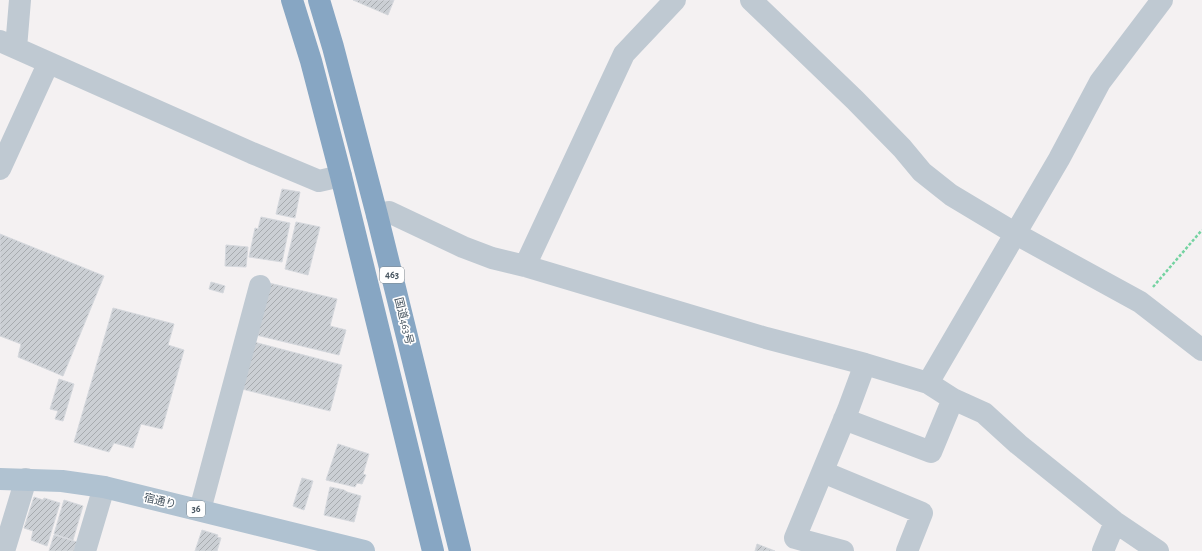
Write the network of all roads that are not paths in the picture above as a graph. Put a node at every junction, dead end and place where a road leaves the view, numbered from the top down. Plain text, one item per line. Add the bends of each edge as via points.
1 (20, 0) edge
2 (292, 0) edge
3 (319, 0) edge
4 (675, 0) edge
5 (751, 0) edge
6 (1162, 0) edge
7 (8, 44) edge
8 (48, 64) junction
9 (0, 169) edge
10 (341, 176) junction
11 (377, 215) junction
12 (1016, 234) junction
13 (525, 266) junction
14 (260, 286) dead end
15 (1202, 350) edge
16 (865, 364) junction
17 (928, 383) junction
18 (953, 399) junction
19 (844, 419) junction
20 (823, 472) junction
21 (0, 479) edge
22 (26, 480) junction
23 (104, 487) junction
24 (200, 510) junction
25 (1115, 522) junction
26 (307, 544) edge
27 (4, 551) edge
28 (85, 551) edge
29 (364, 551) edge
30 (434, 551) edge
31 (460, 551) edge
32 (843, 551) edge
33 (907, 551) edge
34 (1103, 551) edge
35 (1158, 551) edge

1 - 7 street
2 - 10 highway, 463
3 - 11 highway, 国道463号 / 463 via 334,47
4 - 13 street via 624,54
5 - 12 street via 855,100 922,172 951,195
6 - 12 street via 1100,82
7 - 8 street
8 - 9 street
8 - 10 street via 319,181
10 - 30 highway, 463
11 - 13 street via 390,212 463,247 492,258
11 - 31 highway, 国道463号 / 463
12 - 15 street via 1140,302
12 - 17 street
13 - 16 street via 766,338
14 - 24 street
16 - 17 street
16 - 19 street
17 - 18 street
18 - 19 street via 930,452
18 - 25 street via 984,413 1018,444
19 - 20 street
20 - 32 street via 795,538
20 - 33 street via 922,513
21 - 22 main road, 宿通り / 36
22 - 23 main road, 宿通り / 36 via 62,481
22 - 27 street
23 - 24 main road, 宿通り / 36
23 - 28 street
24 - 26 main road, 宿通り / 36
25 - 34 street
25 - 35 street
26 - 29 main road, 宿通り / 36

